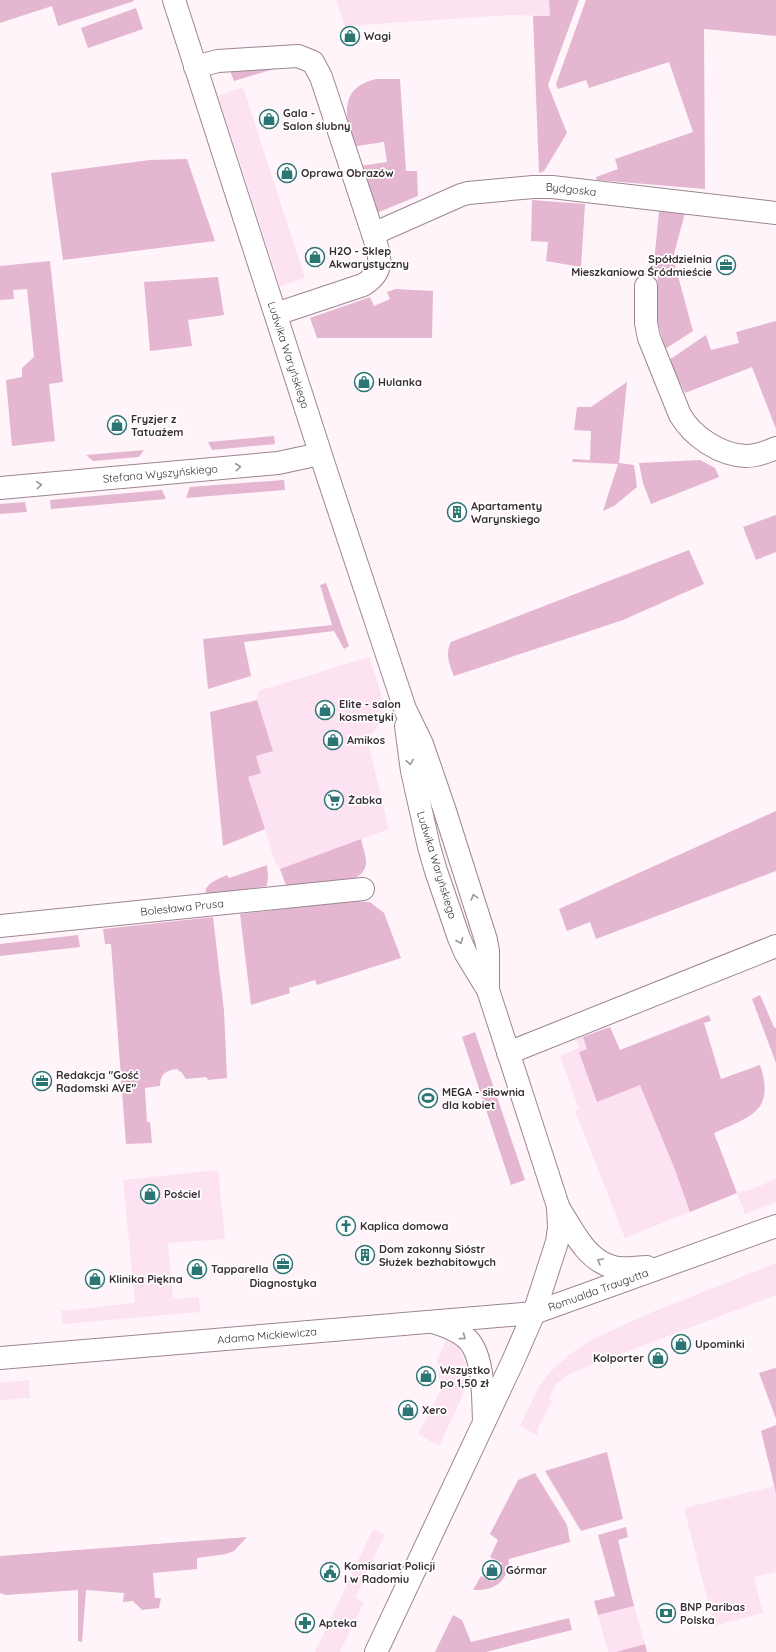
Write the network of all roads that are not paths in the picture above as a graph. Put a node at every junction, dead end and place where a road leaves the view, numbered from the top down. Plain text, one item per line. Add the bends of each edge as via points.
1 (174, 0) edge
2 (195, 67) junction
3 (776, 213) edge
4 (373, 234) junction
5 (646, 286) dead end
6 (276, 314) junction
7 (776, 448) edge
8 (320, 454) junction
9 (0, 488) edge
10 (364, 890) dead end
11 (0, 926) edge
12 (776, 946) edge
13 (508, 1053) junction
14 (558, 1206) junction
15 (776, 1226) edge
16 (666, 1266) junction
17 (534, 1313) junction
18 (428, 1321) junction
19 (0, 1358) edge
20 (484, 1422) junction
21 (376, 1652) edge

1 - 2 street, Ludwika Waryńskiego
2 - 4 street via 218,61 298,56 313,62 321,77
2 - 6 street, Ludwika Waryńskiego
3 - 4 street, Bydgoska via 552,187 533,187 468,193 454,197
4 - 6 street via 379,264 378,272 372,279 362,285
5 - 7 street via 646,323 649,338 680,415 687,426 719,449 733,454 762,454
6 - 8 street, Ludwika Waryńskiego
9 -> 8 street, Stefana Wyszyńskiego via 278,463
8 - 13 street, Ludwika Waryńskiego via 405,709 412,772 429,847 459,938 488,990
10 - 11 street, Bolesława Prusa
12 - 13 street
13 - 14 street, Ludwika Waryńskiego
16 -> 14 street via 626,1268 604,1264 585,1248
14 - 17 street, Ludwika Waryńskiego via 557,1242
15 - 16 street, Romualda Traugutta
16 - 17 street, Romualda Traugutta
17 - 18 street, Adama Mickiewicza
17 - 20 street, Romualda Traugutta
18 - 19 street, Adama Mickiewicza
18 -> 20 street, Romualda Traugutta via 447,1326 472,1344 480,1369
20 - 21 street, Romualda Traugutta

